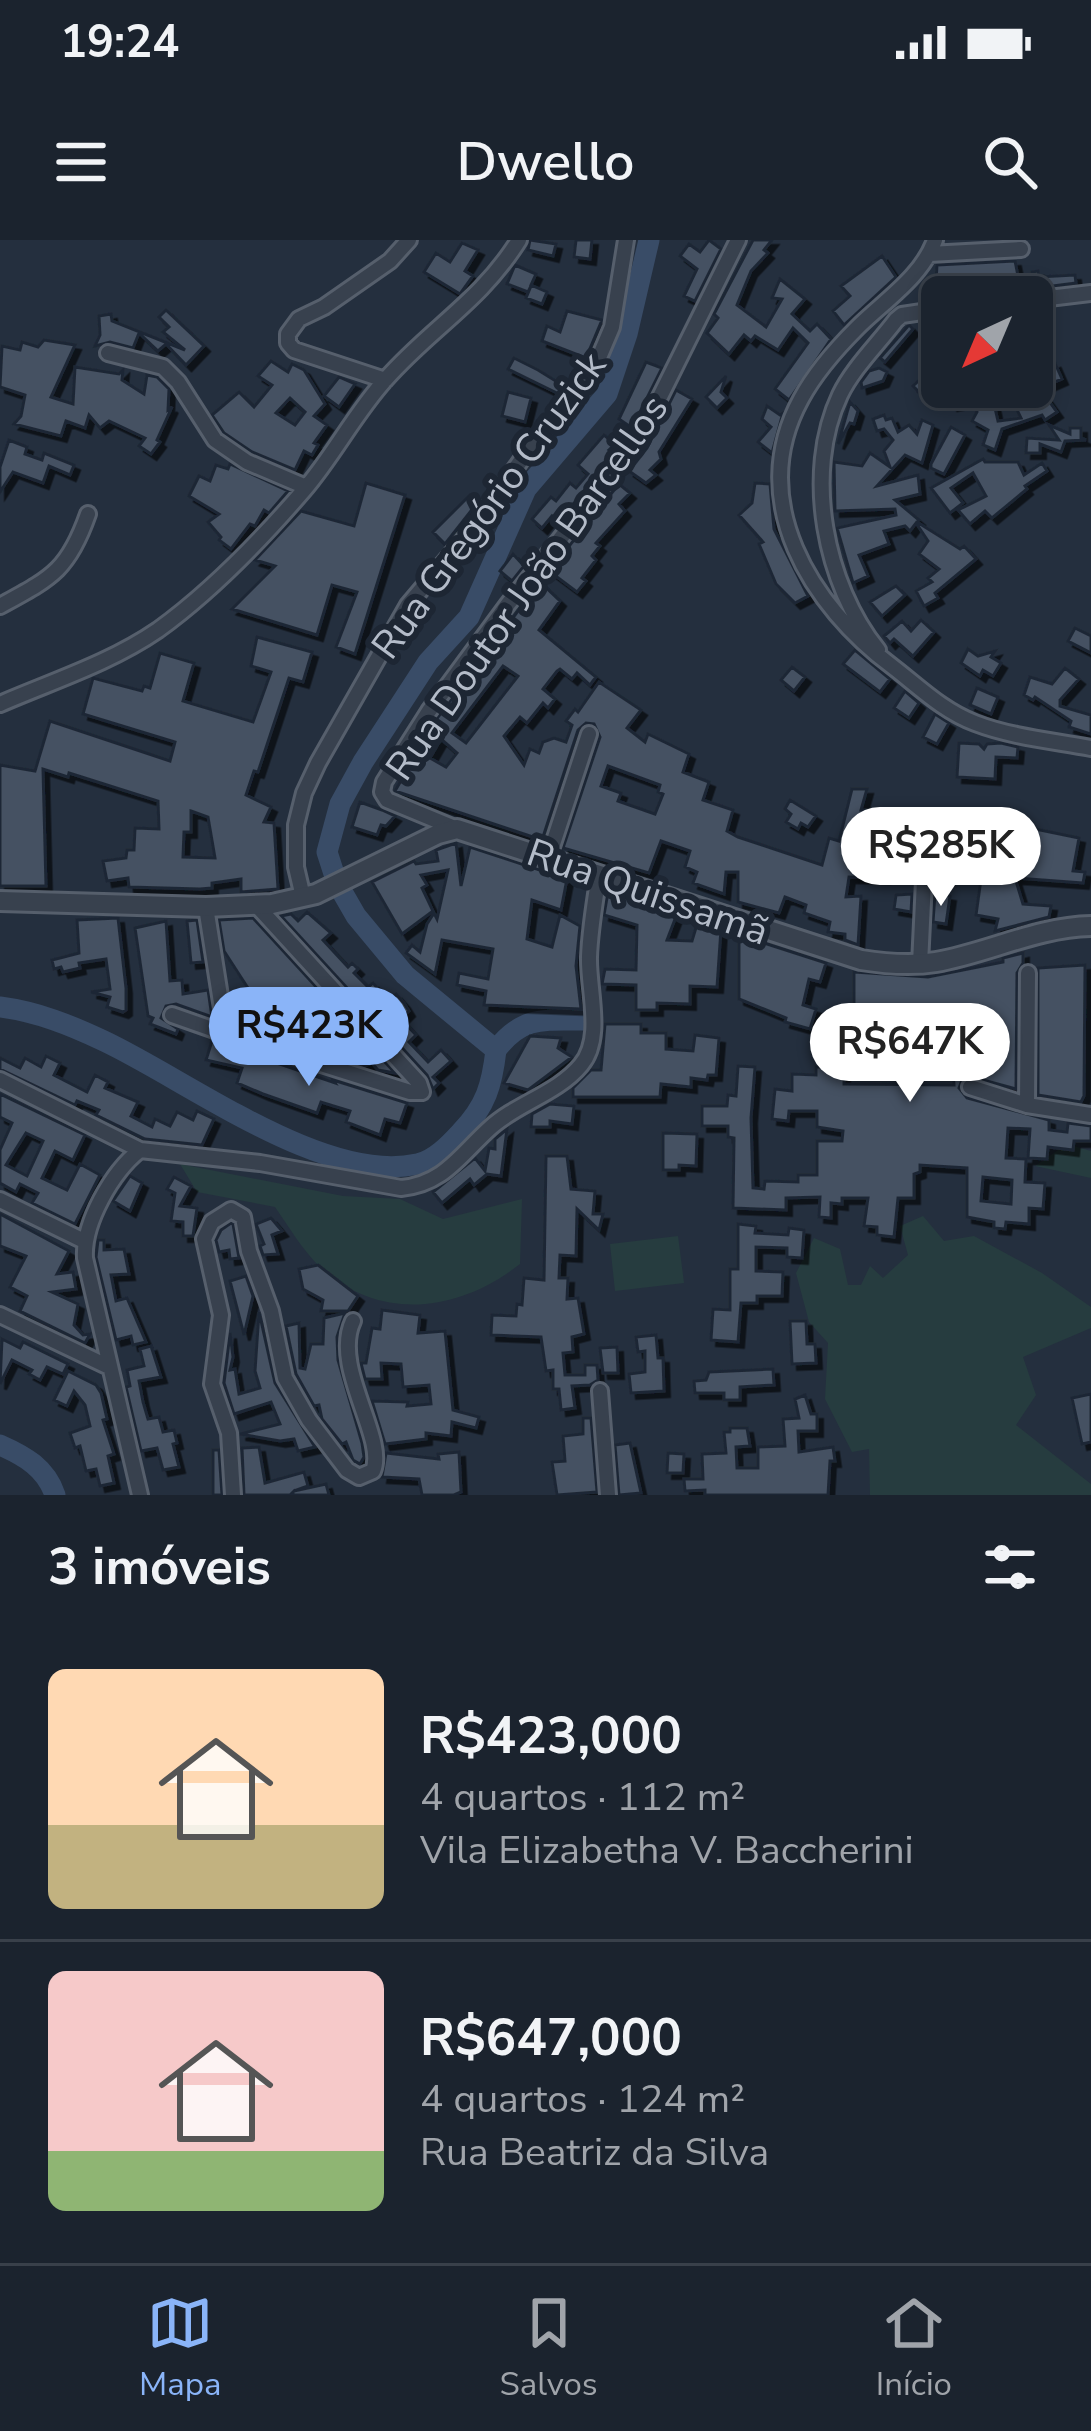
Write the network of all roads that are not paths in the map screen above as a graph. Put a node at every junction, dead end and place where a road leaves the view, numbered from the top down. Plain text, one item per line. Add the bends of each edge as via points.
1 (409, 240) edge
2 (519, 240) edge
3 (626, 240) edge
4 (738, 240) edge
5 (932, 247) edge
6 (1022, 249) dead end
7 (1091, 292) edge
8 (1053, 297) edge
9 (921, 312) edge
10 (108, 353) dead end
11 (385, 380) junction
12 (306, 488) junction
13 (88, 514) dead end
14 (0, 606) edge
15 (893, 668) junction
16 (0, 704) edge
17 (589, 734) dead end
18 (1091, 748) edge
19 (457, 829) junction
20 (885, 831) dead end
21 (926, 839) junction
22 (549, 856) junction
23 (1014, 857) dead end
24 (599, 874) junction
25 (309, 896) junction
26 (0, 901) edge
27 (257, 905) junction
28 (206, 907) junction
29 (1091, 926) edge
30 (920, 964) junction
31 (1028, 973) dead end
32 (172, 1016) dead end
33 (226, 1034) junction
34 (0, 1080) edge
35 (970, 1087) dead end
36 (1027, 1106) junction
37 (1091, 1115) edge
38 (140, 1150) junction
39 (0, 1200) edge
40 (84, 1241) junction
41 (0, 1316) edge
42 (353, 1321) dead end
43 (109, 1367) junction
44 (600, 1391) dead end
45 (139, 1490) edge
46 (233, 1495) edge
47 (608, 1495) edge

1 - 11 street via 288,334 294,350
2 - 11 street via 478,295
3 - 25 street, Rua Gregório Cruzick via 612,327 598,360 408,604 318,763 296,825 296,867
4 - 19 street, Rua Doutor João Barcellos via 637,443 508,604 384,782 392,803
5 - 6 street
5 - 15 street via 818,373 782,457 784,511 809,580 857,640
7 - 8 street
9 - 15 street via 902,315 838,400 821,494 851,612
10 - 12 street via 163,367 215,440
11 - 12 street
12 - 16 street via 157,630
13 - 14 street via 63,567
15 - 18 street via 972,722
17 - 22 street
19 - 22 street, Rua Quissamã
19 - 25 street
20 - 21 street
21 - 23 street
21 - 30 street
22 - 24 street, Rua Quissamã
24 - 30 street, Rua Quissamã via 842,956
24 - 38 street via 588,1055 571,1075 502,1117 441,1177 401,1188
25 - 27 street
26 - 28 street
27 - 28 street
27 - 33 street via 422,1092
28 - 33 street
29 - 30 street, Rua Quissamã
31 - 36 street
32 - 33 street
34 - 38 street
35 - 36 street
36 - 37 street
38 - 40 street via 119,1169
39 - 40 street
40 - 43 street
41 - 43 street
42 - 46 street via 349,1357 378,1456 373,1472 359,1477 285,1378 243,1216 231,1210 212,1222 204,1239 221,1315 212,1384 229,1433
43 - 45 street
44 - 47 street

